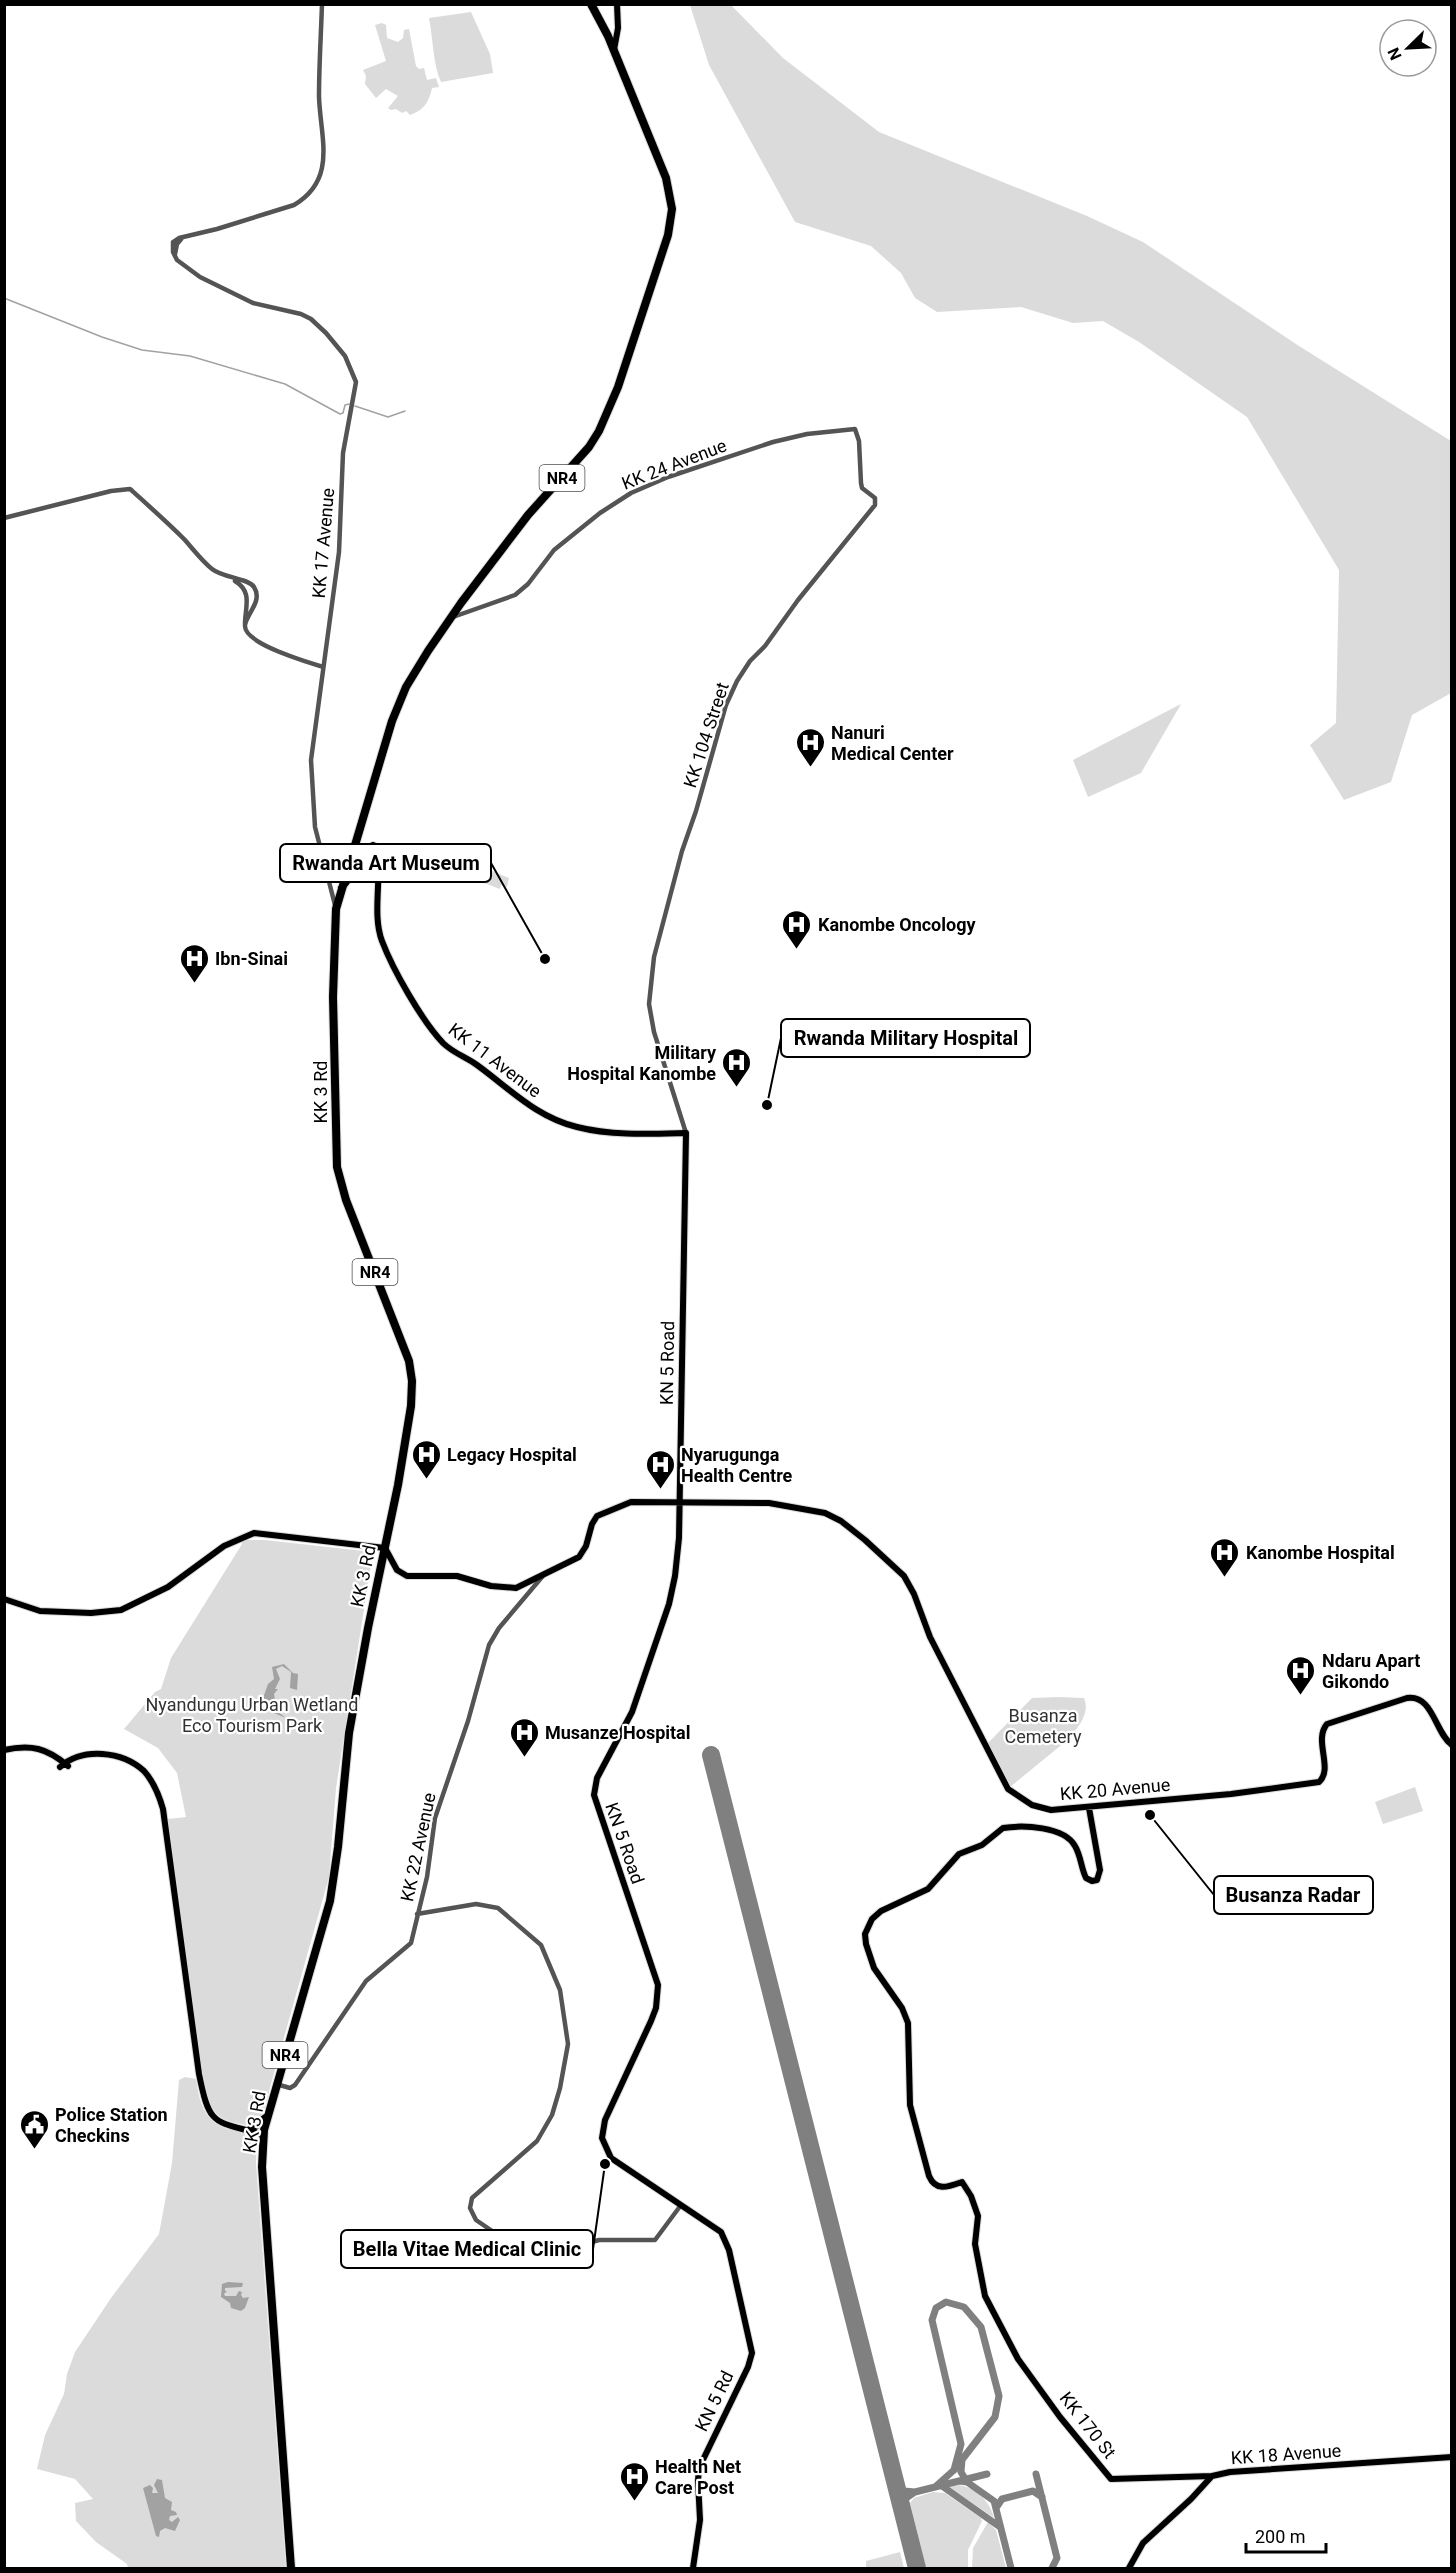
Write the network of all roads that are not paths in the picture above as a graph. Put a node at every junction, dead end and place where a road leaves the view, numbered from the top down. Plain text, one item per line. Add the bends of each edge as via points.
1 (322, 4) edge
2 (591, 4) edge
3 (617, 4) edge
4 (614, 50) junction
5 (876, 502) joint
6 (4, 518) edge
7 (233, 579) junction
8 (461, 603) junction
9 (469, 612) junction
10 (452, 618) junction
11 (245, 624) junction
12 (323, 667) junction
13 (341, 888) junction
14 (336, 909) junction
15 (686, 1133) junction
16 (679, 1502) junction
17 (385, 1548) junction
18 (542, 1577) junction
19 (4, 1599) edge
20 (1452, 1745) edge
21 (4, 1750) edge
22 (1089, 1808) junction
23 (417, 1914) junction
24 (276, 2084) junction
25 (268, 2116) junction
26 (248, 2130) junction
27 (264, 2133) junction
28 (263, 2146) junction
29 (681, 2205) junction
30 (752, 2353) joint
31 (1452, 2457) edge
32 (1212, 2476) junction
33 (291, 2568) edge
34 (693, 2568) edge
35 (1129, 2568) edge

1 - 12 street, KK 17 Avenue via 319,100 325,147 316,184 294,205 183,237 173,242 172,248 175,257 194,273 253,303 311,319 336,345 355,376 356,391 343,453 339,552
2 - 4 highway, NR4
3 - 4 main road
4 - 8 highway, NR4 via 657,154 671,200 668,235 611,405 594,440 528,515
5 - 9 street, KK 24 Avenue via 862,488 855,429 773,442 631,493 554,550 515,595
5 - 15 street, KK 104 Street via 732,690 682,851 654,957 650,1017
6 - 7 street via 130,489 213,571
7 - 11 street via 247,595
7 - 11 street via 255,588 256,600
8 - 9 street
8 - 10 highway, NR4
9 - 10 street, KK 24 Avenue
10 - 13 highway, KK 3 Rd / NR4 via 413,674 399,703
11 - 12 street via 247,632 258,641
12 - 14 street, KK 17 Avenue via 311,780 315,827
13 - 14 highway, KK 3 Rd / NR4
13 - 15 main road, KK 11 Avenue via 367,848 375,846 379,927 394,966 444,1044 512,1094 534,1109 575,1127 630,1134
14 - 17 highway, KK 3 Rd / NR4 via 333,997 337,1167 346,1200 404,1348 412,1381 404,1453
15 - 16 main road, KN 5 Road
16 - 18 main road, KK 20 Avenue via 631,1502 601,1512 592,1524 582,1555
16 - 22 main road, KK 20 Avenue via 789,1505 817,1510 841,1521 888,1558 904,1576 934,1645 1008,1789 1044,1809
16 - 29 main road, KN 5 Road via 673,1593 632,1712 597,1778 594,1795 658,1985 656,2008 605,2120 602,2142 616,2163
17 - 18 main road, KK 20 Avenue via 397,1570 407,1576 457,1576 510,1588
17 - 19 main road via 254,1533 224,1546 168,1587 121,1610 40,1611
17 - 24 highway, KK 3 Rd / NR4 via 349,1732 330,1901
18 - 23 street, KK 22 Avenue via 489,1645 435,1818 427,1877
20 - 22 main road, KK 20 Avenue via 1424,1702 1407,1698 1327,1724 1322,1739 1324,1773 1319,1782
21 - 26 main road via 33,1747 64,1766 93,1754 119,1757 144,1772 159,1794 204,2099 219,2122
22 - 32 main road, KK 170 St via 1099,1876 1092,1881 1086,1878 1076,1848 1065,1835 1003,1828 982,1845 959,1854 928,1889 881,1911 866,1930 866,1944 874,1968 908,2023 910,2105 930,2180 940,2187 962,2182 971,2196 978,2216 975,2244 983,2291 1018,2359 1111,2479
23 - 24 street, KK 22 Avenue via 411,1943 366,1981 295,2085 290,2088
23 - 29 street via 476,1904 498,1908 541,1945 560,1990 568,2042 556,2103 537,2141 472,2198 470,2208 476,2220 514,2246 560,2252 600,2240 655,2240
24 - 25 highway, KK 3 Rd / NR4
25 - 26 highway
25 - 27 highway, KK 3 Rd / NR4
26 - 27 main road
26 - 28 highway
27 - 28 highway, KK 3 Rd / NR4
28 - 33 highway, KK 3 Rd / NR4
29 - 30 main road, KN 5 Road via 712,2224 726,2240
30 - 34 main road, KN 5 Rd via 751,2366 699,2468 700,2520
31 - 32 main road, KK 18 Avenue
32 - 35 main road, KK 18 Avenue via 1143,2543

